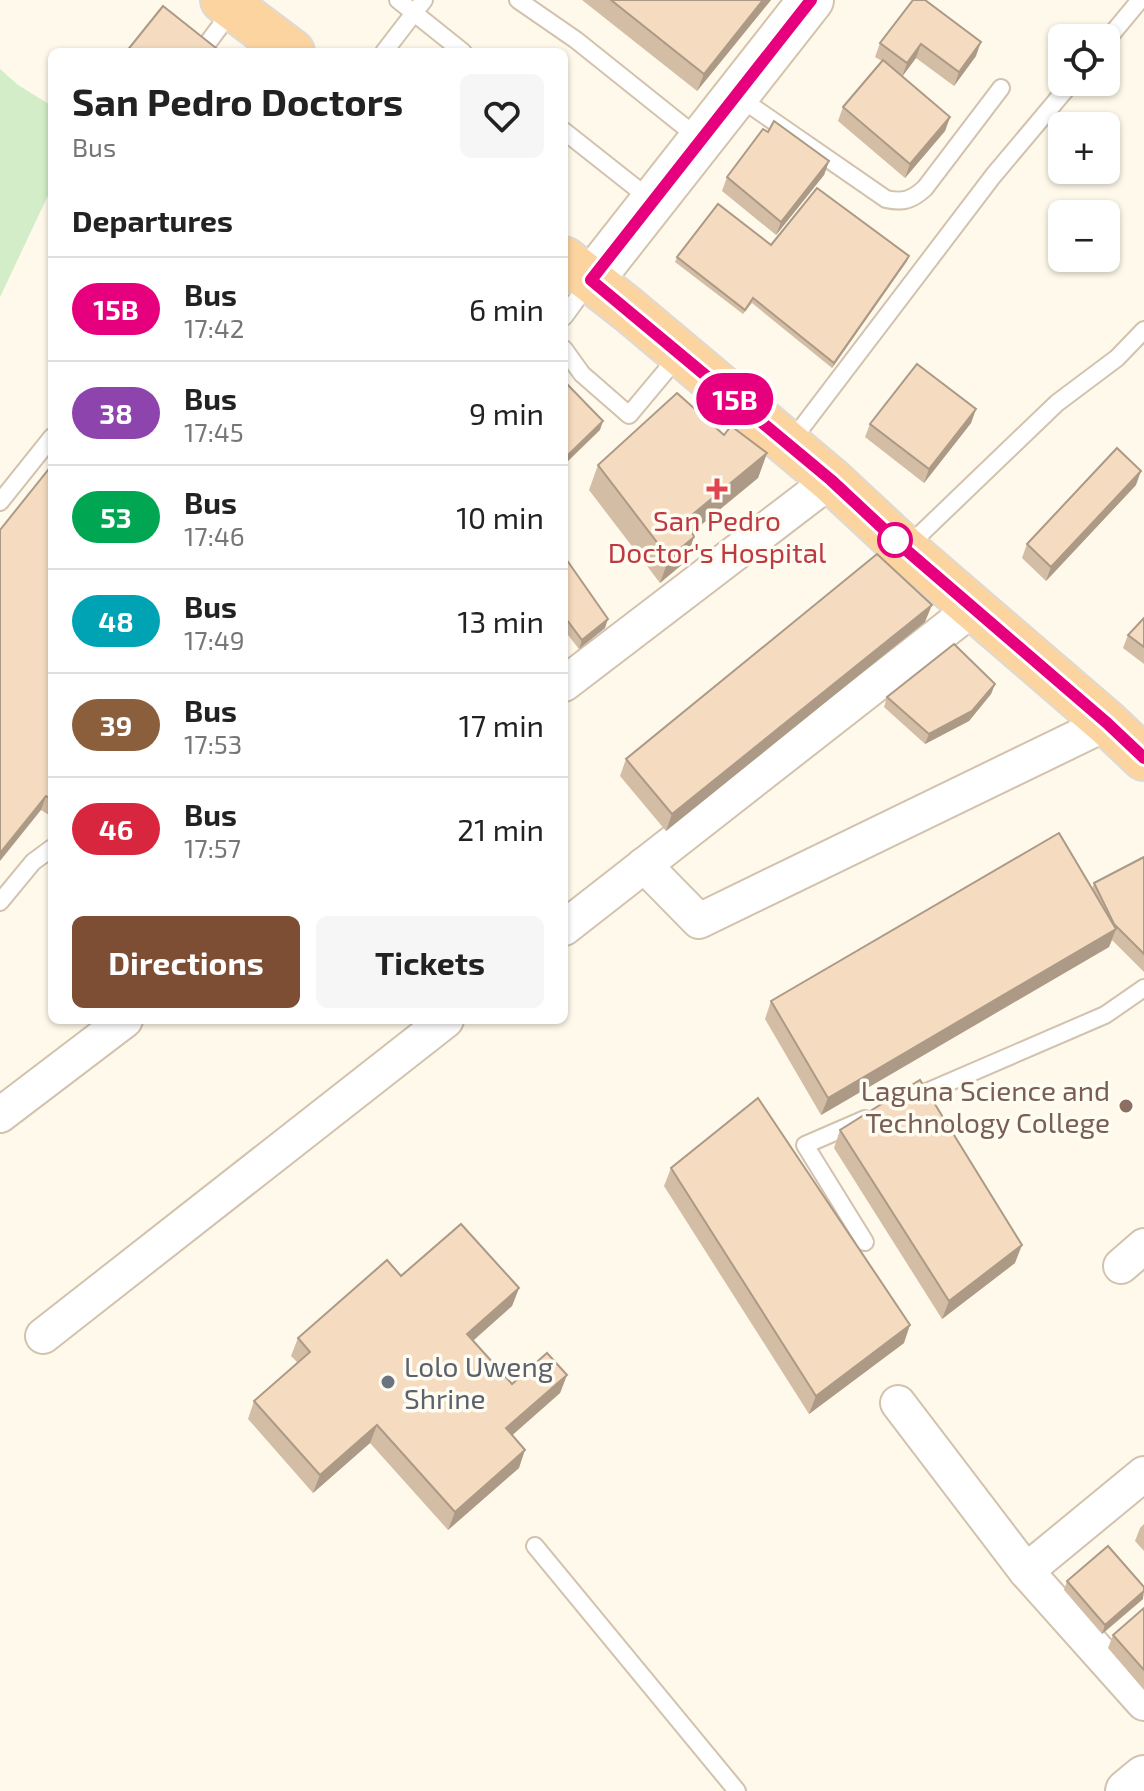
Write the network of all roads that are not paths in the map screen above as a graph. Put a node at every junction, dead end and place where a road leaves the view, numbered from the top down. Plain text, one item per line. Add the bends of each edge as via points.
1 (398, 0) edge
2 (518, 0) edge
3 (811, 0) edge
4 (1140, 0) edge
5 (228, 4) edge
6 (418, 6) edge
7 (1120, 24) edge
8 (203, 48) edge
9 (287, 48) edge
10 (387, 48) edge
11 (459, 48) edge
12 (1001, 88) dead end
13 (736, 95) junction
14 (1060, 96) edge
15 (568, 134) edge
16 (701, 140) junction
17 (652, 201) junction
18 (577, 270) edge
19 (568, 303) edge
20 (1144, 330) edge
21 (680, 354) junction
22 (568, 355) edge
23 (48, 442) edge
24 (789, 444) junction
25 (831, 480) junction
26 (0, 502) edge
27 (905, 549) junction
28 (972, 609) junction
29 (568, 681) edge
30 (1107, 723) junction
31 (1144, 758) edge
32 (48, 851) edge
33 (644, 865) junction
34 (0, 902) edge
35 (568, 925) edge
36 (1144, 988) edge
37 (120, 1024) edge
38 (441, 1024) edge
39 (0, 1115) edge
40 (865, 1242) dead end
41 (43, 1336) dead end
42 (898, 1403) dead end
43 (1144, 1474) edge
44 (535, 1546) dead end
45 (1026, 1571) junction
46 (1144, 1703) edge
47 (1144, 1777) edge
48 (737, 1791) edge
49 (1127, 1791) edge

1 - 6 lane
2 - 16 lane
3 - 13 main road
4 - 7 lane
5 - 8 lane
5 - 9 highway
6 - 10 lane
6 - 11 lane
12 - 13 lane via 925,188 915,197 896,201
13 - 16 main road
14 - 24 lane
15 - 17 lane
16 - 17 main road
17 - 18 main road
18 - 19 lane
18 - 21 highway
20 - 27 lane via 1117,358 1057,403
21 - 22 lane via 629,415
21 - 24 highway
23 - 26 lane
24 - 25 highway
25 - 27 highway
25 - 29 street
27 - 28 highway
28 - 30 highway
28 - 33 street
30 - 31 highway
30 - 33 street via 699,921
32 - 34 lane
33 - 35 street
36 - 40 lane via 1105,1015 805,1145
37 - 39 street
38 - 41 street
42 - 45 street
43 - 45 street
44 - 48 lane
45 - 46 street
47 - 49 street

